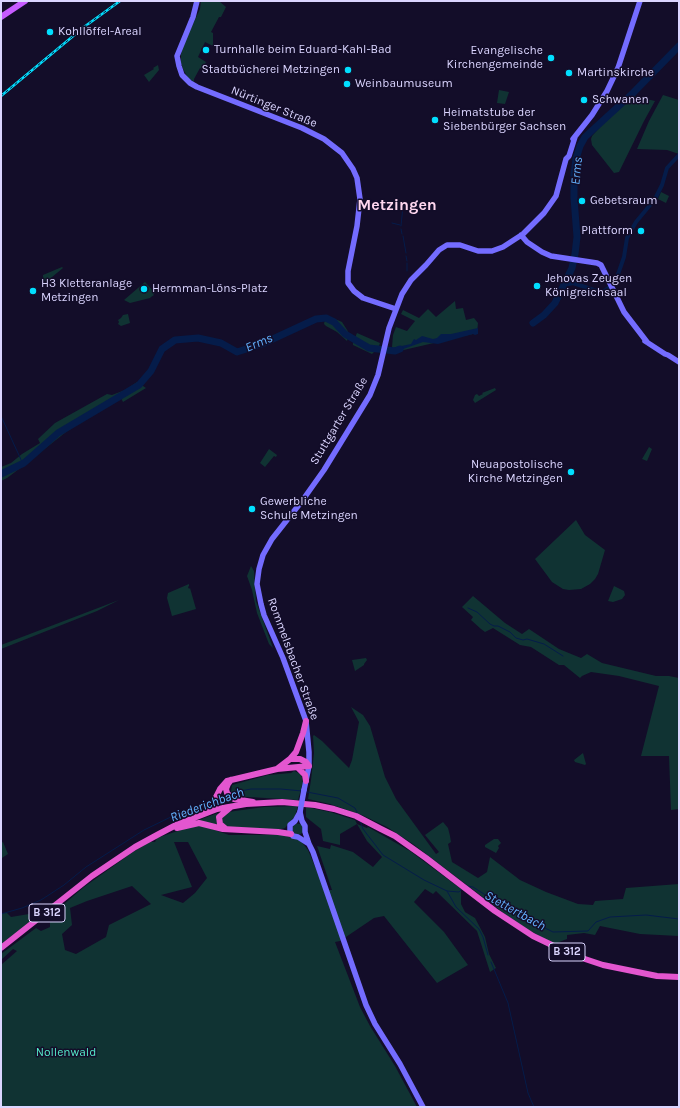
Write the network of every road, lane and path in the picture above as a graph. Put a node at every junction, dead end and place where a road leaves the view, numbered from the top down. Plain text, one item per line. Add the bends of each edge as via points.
1 (25, 1) edge
2 (197, 1) edge
3 (640, 1) edge
4 (1, 17) edge
5 (521, 236) junction
6 (396, 309) junction
7 (665, 354) junction
8 (679, 362) edge
9 (679, 366) edge
10 (261, 561) joint
11 (306, 722) junction
12 (290, 759) junction
13 (309, 766) junction
14 (298, 768) junction
15 (277, 769) junction
16 (232, 779) junction
17 (306, 782) junction
18 (256, 802) junction
19 (232, 806) junction
20 (300, 812) junction
21 (203, 814) junction
22 (295, 820) junction
23 (302, 822) junction
24 (289, 826) junction
25 (229, 830) junction
26 (278, 832) junction
27 (305, 832) junction
28 (291, 834) junction
29 (157, 835) junction
30 (298, 837) junction
31 (309, 844) junction
32 (1, 948) edge
33 (679, 977) edge
34 (423, 1107) edge

1 - 4 main road
2 - 6 main road, Nürtinger Straße via 194,17 178,56 182,75 197,88 302,128 324,139 342,153 355,173 360,199 348,283 363,298
3 - 5 main road via 618,68 608,91 575,137 558,191 544,213
5 - 6 main road, Stuttgarter Straße via 503,247 492,250 478,251 460,245 447,245 411,280
5 - 7 main road via 542,252 601,265 624,312 648,342
6 - 10 main road, Stuttgarter Straße via 376,382 359,414 307,495 272,539
7 - 8 main road
7 - 9 main road via 666,358
10 - 11 main road, Rommelsbacher Straße via 258,591 264,615
11 - 12 highway via 300,744
11 - 13 main road, Rommelsbacher Straße
12 - 13 highway via 300,759
12 - 15 highway
13 - 14 highway
13 - 17 main road, Rommelsbacher Straße
14 - 15 highway
14 - 17 highway via 305,775
15 - 16 highway
16 - 18 highway via 226,789 229,795 234,799
16 - 21 highway via 222,785 214,801
17 - 20 main road, Rommelsbacher Straße, bridge
18 - 19 highway, B 312
18 - 33 highway, B 312 via 315,805 356,816 395,836 495,911 533,936 576,956 603,965 657,976
19 - 21 highway, B 312
19 - 25 highway via 219,816 220,824
20 - 22 main road, Rommelsbacher Straße
20 - 23 main road, Rommelsbacher Straße
21 - 29 highway, B 312
22 - 23 main road
22 - 24 main road, Rommelsbacher Straße
23 - 27 main road, Rommelsbacher Straße
24 - 26 highway
24 - 28 main road
25 - 26 highway
25 - 29 highway via 199,823
26 - 28 highway
27 - 30 main road
27 - 31 main road, Rommelsbacher Straße
28 - 30 main road
29 - 32 highway, B 312 via 92,876
30 - 31 main road
31 - 34 main road, Rommelsbacher Straße via 366,1005

